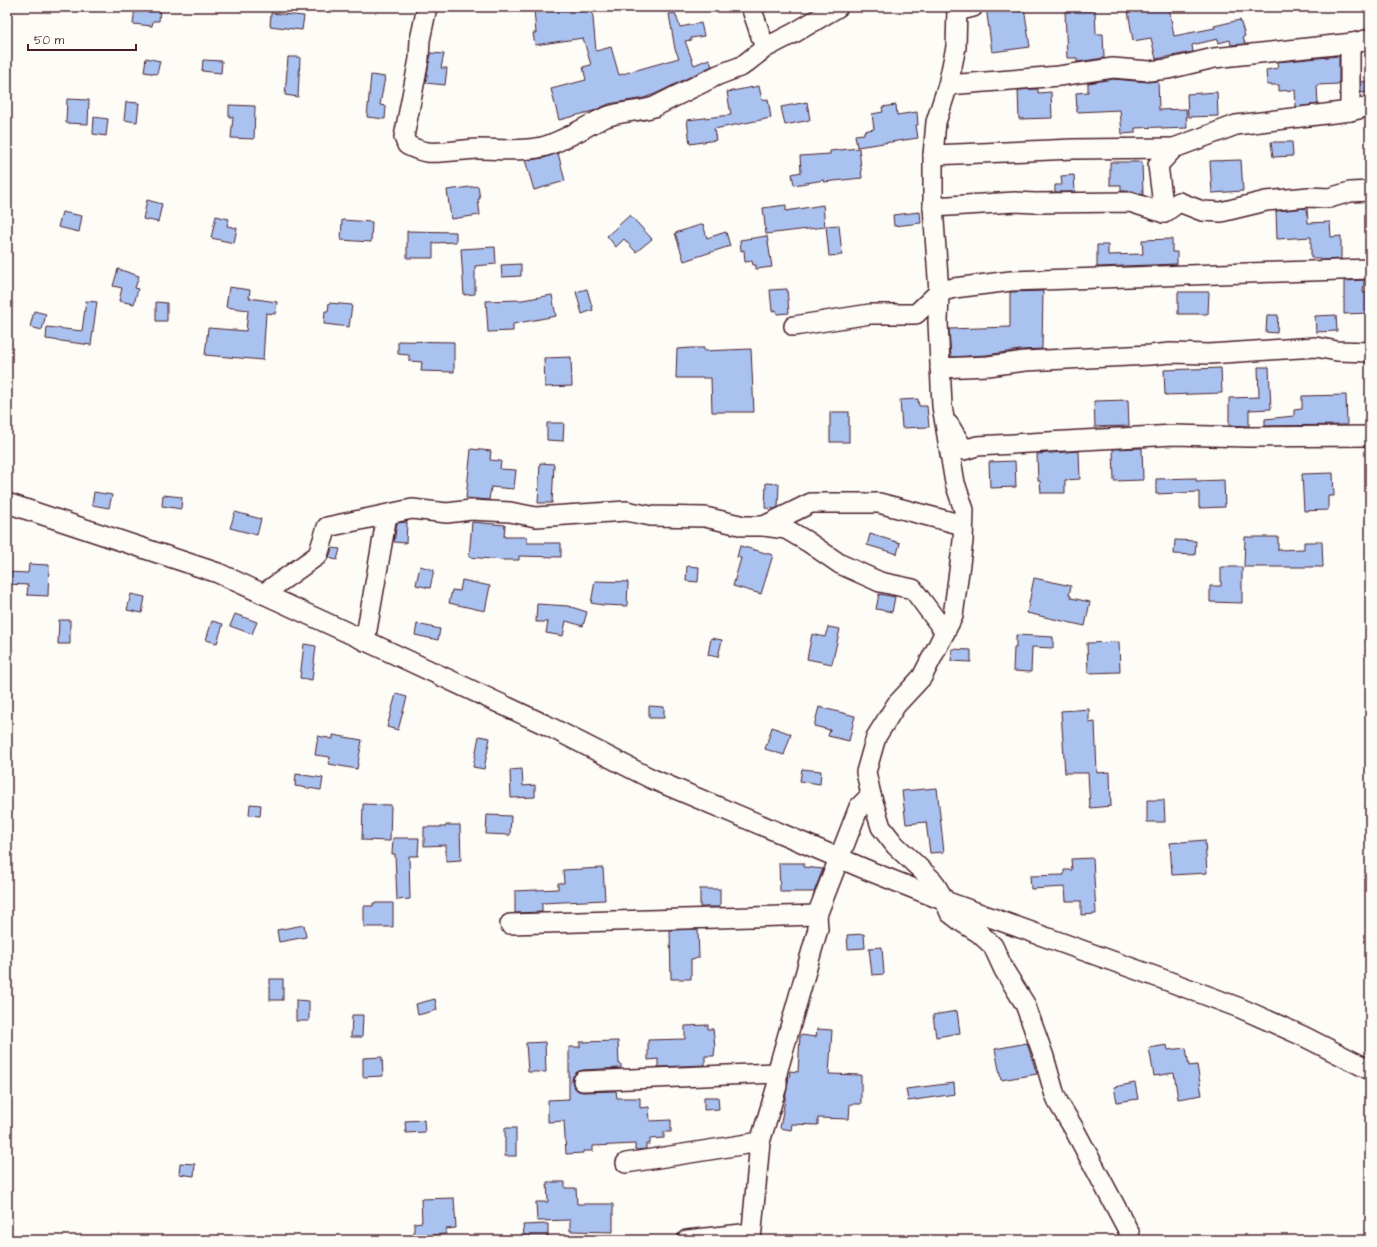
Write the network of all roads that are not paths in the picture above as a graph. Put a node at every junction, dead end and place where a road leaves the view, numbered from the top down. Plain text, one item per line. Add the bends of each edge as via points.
1 (427, 7) edge
2 (751, 7) edge
3 (838, 7) edge
4 (962, 8) edge
5 (1362, 41) edge
6 (765, 48) junction
7 (948, 85) junction
8 (1370, 106) edge
9 (1350, 111) junction
10 (1174, 148) junction
11 (933, 155) junction
12 (1370, 191) edge
13 (933, 206) junction
14 (1164, 214) junction
15 (1370, 268) edge
16 (939, 292) junction
17 (794, 326) dead end
18 (1370, 352) edge
19 (940, 368) junction
20 (944, 417) junction
21 (1370, 436) edge
22 (7, 503) edge
23 (387, 515) junction
24 (963, 525) junction
25 (764, 526) junction
26 (263, 594) junction
27 (945, 632) junction
28 (365, 641) junction
29 (871, 795) junction
30 (840, 858) junction
31 (945, 901) junction
32 (817, 915) junction
33 (510, 924) dead end
34 (1370, 1070) edge
35 (778, 1073) junction
36 (583, 1081) dead end
37 (760, 1142) junction
38 (626, 1163) dead end
39 (751, 1237) edge
40 (686, 1240) edge
41 (1130, 1240) edge

1 - 6 street via 404,137 407,145 428,152 542,147 608,117 654,107 742,66
2 - 6 street
3 - 6 street
4 - 7 street
5 - 7 street via 1214,58 1168,69 1149,71 1113,68 1060,76
5 - 9 street via 1350,50
7 - 11 street via 936,122
8 - 9 street
9 - 10 street via 1236,125
10 - 11 street
10 - 14 street via 1158,165
11 - 13 street
12 - 14 street via 1350,192 1329,198 1266,201 1221,212 1202,211 1179,202
13 - 14 street via 1015,202 1130,202
13 - 16 street
15 - 16 street via 1011,282
16 - 17 street via 916,314 870,314
16 - 19 street
18 - 19 street via 1337,351 1316,347 1216,354 1170,353 1025,361
19 - 20 street
20 - 21 street via 964,450 977,446 1174,435
20 - 24 street via 955,483 964,510
22 - 26 street via 218,573
23 - 25 street via 412,509 447,513 471,510 510,512 536,517 626,511 651,516 705,517 744,526
23 - 26 street via 327,527 318,555
23 - 28 street
24 - 25 street via 879,503 811,503
24 - 27 street via 952,616
25 - 27 street via 786,529 840,564 880,582 913,589
26 - 28 street
27 - 29 street via 922,677 896,705 876,737 866,772
28 - 30 street via 548,726 650,778
29 - 30 street via 859,807
29 - 31 street via 881,827 895,845 933,881
30 - 31 street
30 - 32 street
31 - 34 street via 1240,1008 1304,1036
31 - 41 street via 950,913 993,946 1025,1004 1054,1092 1129,1232
32 - 33 street
32 - 35 street via 818,929
35 - 36 street
35 - 37 street via 778,1086
37 - 38 street
37 - 39 street
39 - 40 street

